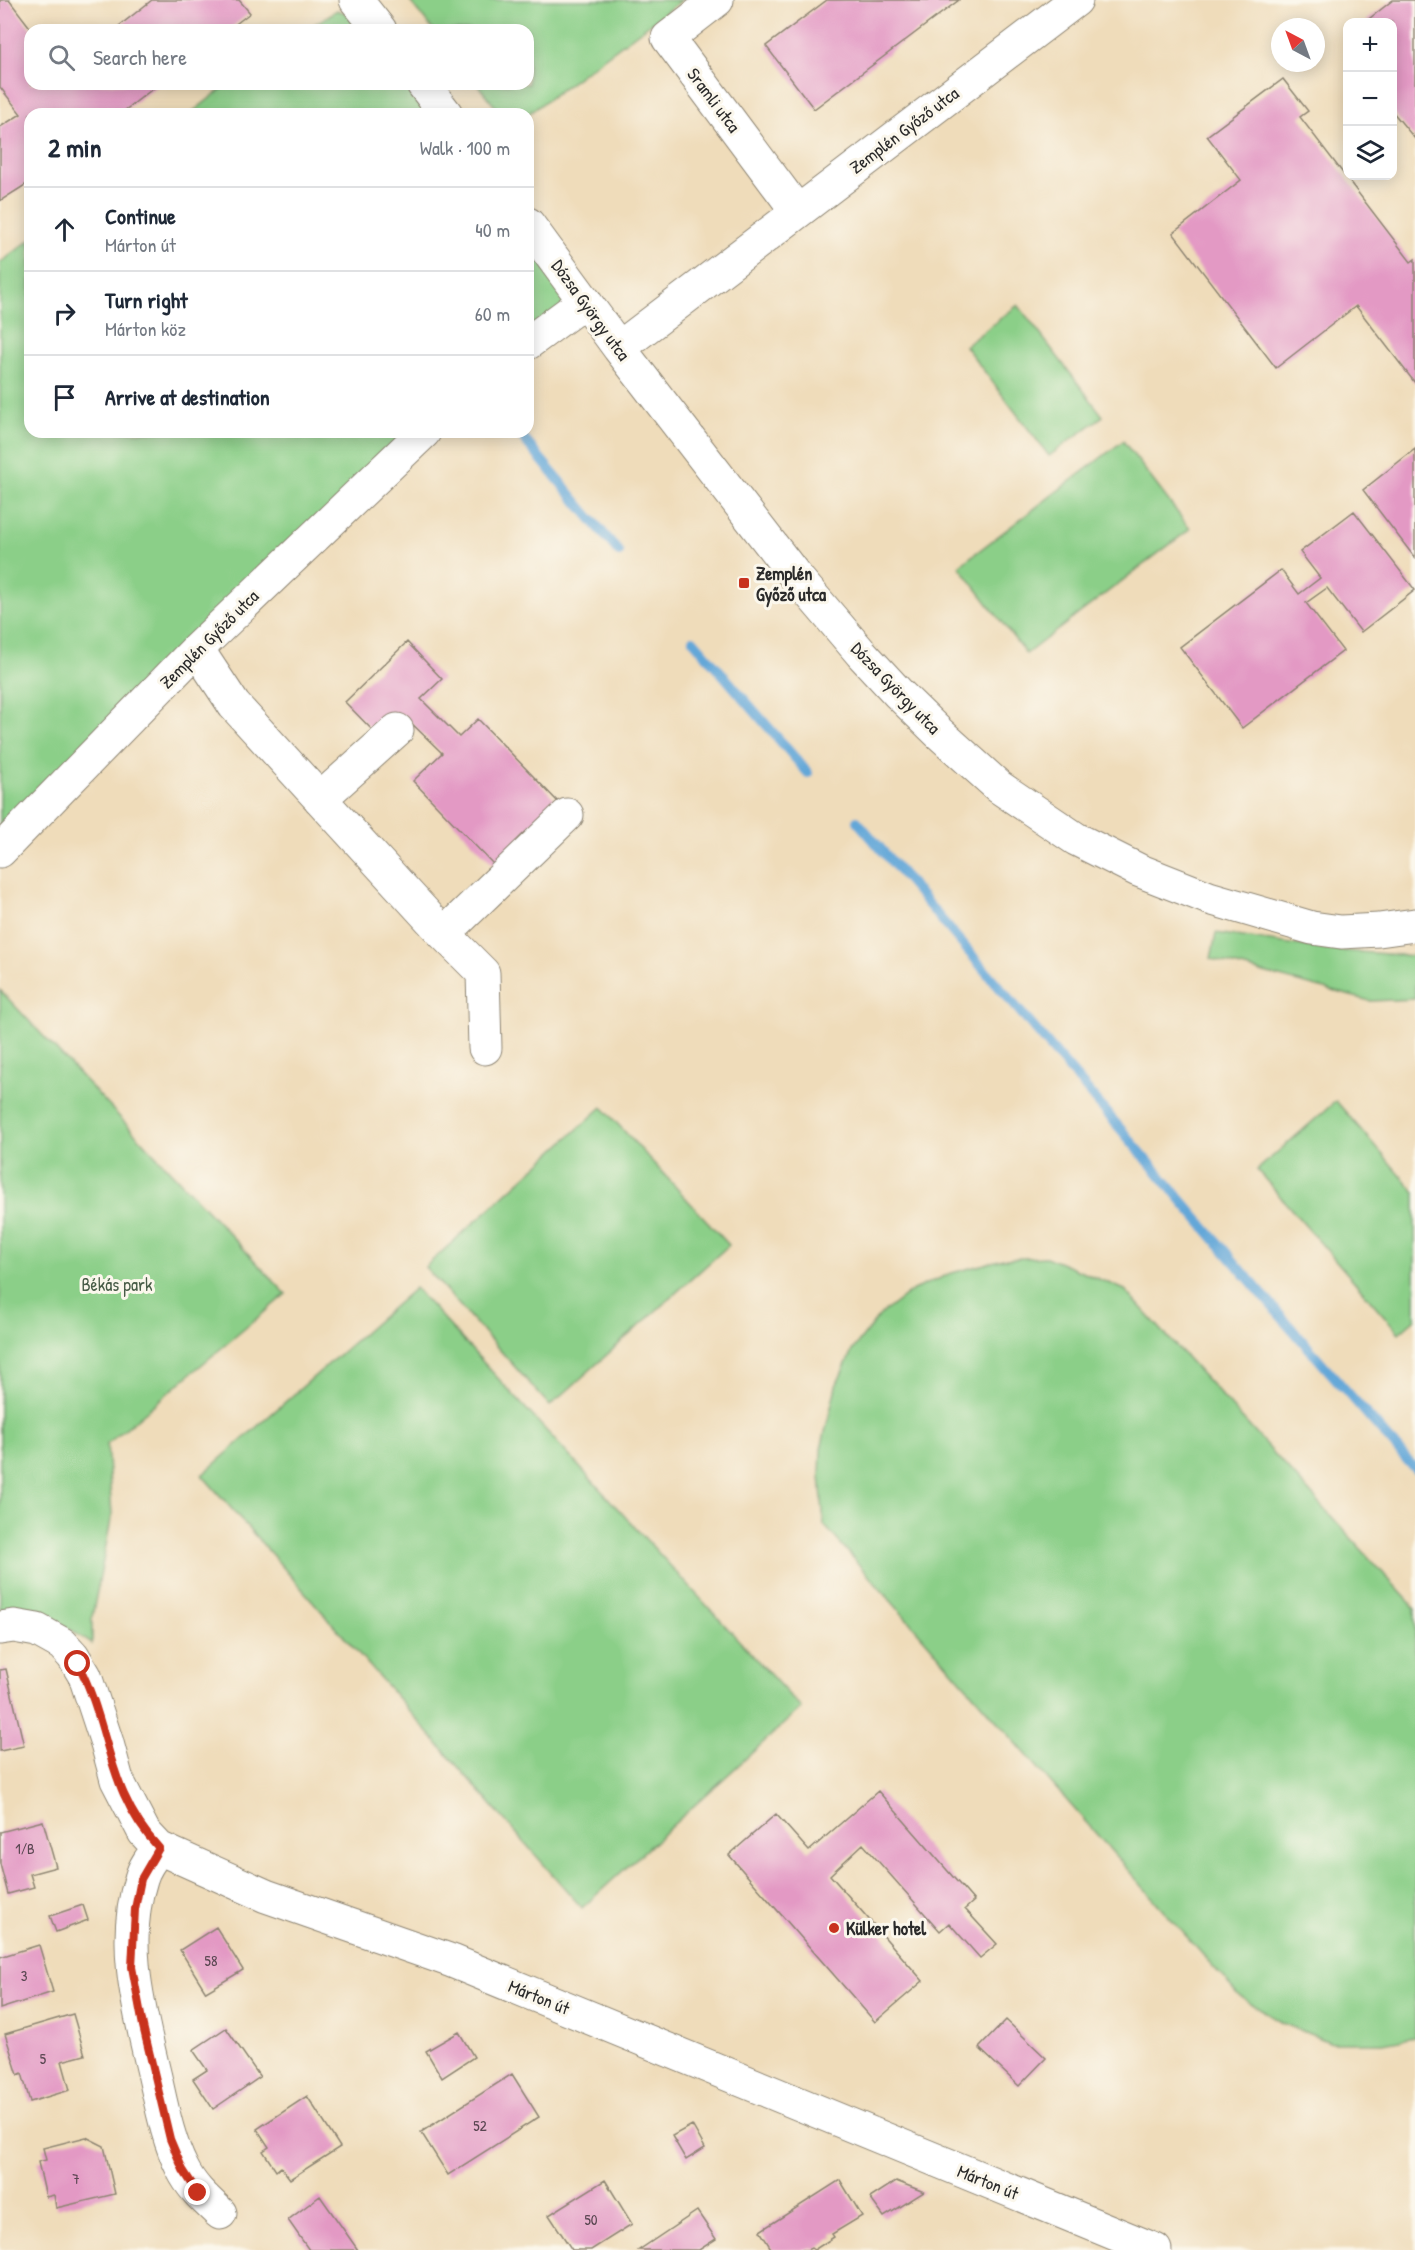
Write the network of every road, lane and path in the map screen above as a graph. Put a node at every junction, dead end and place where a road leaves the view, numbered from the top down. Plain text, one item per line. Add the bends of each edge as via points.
1 (356, 0) edge
2 (717, 0) edge
3 (1076, 0) edge
4 (375, 24) edge
5 (428, 90) edge
6 (441, 108) edge
7 (797, 211) junction
8 (534, 233) edge
9 (585, 301) junction
10 (534, 339) edge
11 (619, 348) junction
12 (418, 438) edge
13 (197, 649) junction
14 (397, 730) dead end
15 (320, 799) junction
16 (567, 815) dead end
17 (0, 851) edge
18 (1415, 925) edge
19 (444, 934) junction
20 (485, 1048) dead end
21 (0, 1628) edge
22 (159, 1848) junction
23 (220, 2213) dead end
24 (1155, 2250) edge

1 - 4 street
2 - 7 street, Sramli utca via 668,38
3 - 7 street, Zemplén Győző utca
5 - 6 street
7 - 11 street, Zemplén Győző utca
8 - 9 street, Dózsa György utca
9 - 10 street
9 - 11 street, Dózsa György utca
11 - 18 street, Dózsa György utca via 797,578 861,653 999,788 1076,839 1138,870 1209,898 1341,932
12 - 13 street, Zemplén Győző utca
13 - 15 street via 234,705
13 - 17 street, Zemplén Győző utca
14 - 15 street
15 - 19 street
16 - 19 street
19 - 20 street via 483,973
21 - 22 street, Márton út via 37,1630 62,1644 78,1664 117,1780 144,1832
22 - 23 street via 141,1879 132,1967 170,2139 198,2193
22 - 24 street, Márton út via 266,1896 452,1961

